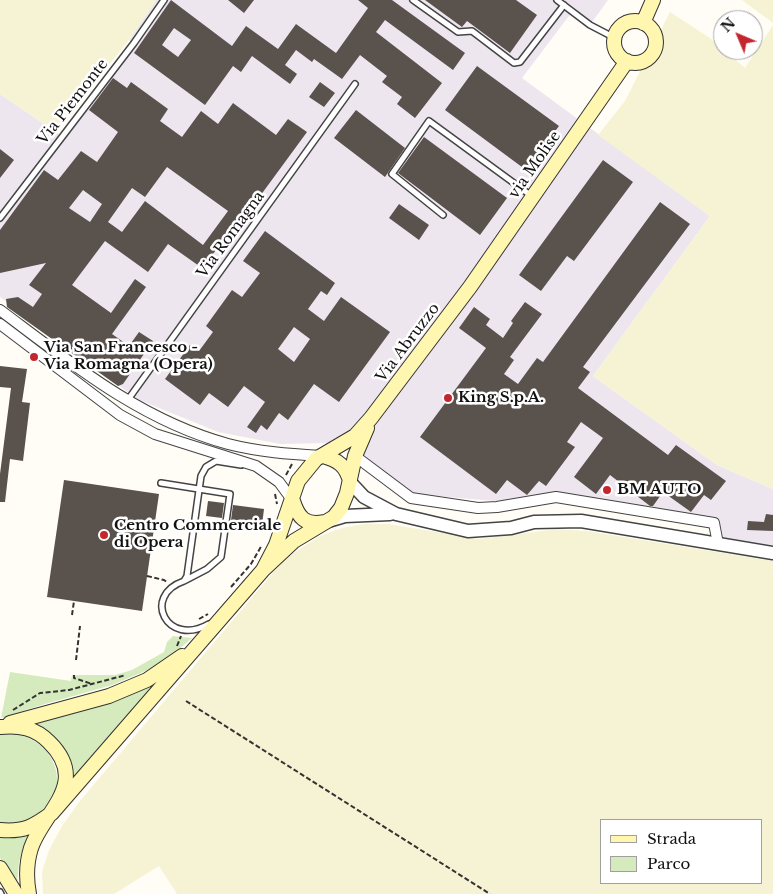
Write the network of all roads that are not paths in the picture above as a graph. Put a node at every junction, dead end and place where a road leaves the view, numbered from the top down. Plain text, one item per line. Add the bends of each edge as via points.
1 (164, 0) edge
2 (412, 0) edge
3 (557, 0) edge
4 (653, 0) edge
5 (564, 5) junction
6 (643, 23) junction
7 (615, 38) junction
8 (627, 61) junction
9 (355, 84) dead end
10 (534, 198) junction
11 (443, 215) dead end
12 (0, 218) edge
13 (470, 286) joint
14 (0, 310) edge
15 (0, 324) edge
16 (127, 401) junction
17 (372, 418) junction
18 (323, 456) junction
19 (355, 456) junction
20 (256, 466) junction
21 (350, 482) junction
22 (161, 483) dead end
23 (200, 490) junction
24 (292, 501) junction
25 (396, 514) junction
26 (326, 522) junction
27 (718, 544) junction
28 (773, 553) edge
29 (262, 570) junction
30 (184, 581) junction
31 (216, 615) junction
32 (197, 646) junction
33 (0, 727) edge
34 (52, 813) junction
35 (0, 830) edge
36 (0, 868) edge
37 (16, 894) edge
38 (28, 894) edge

1 - 12 lane, Via Piemonte
2 - 5 lane via 458,32 472,31 514,63 520,62
3 - 5 lane
4 - 6 main road
5 - 7 lane via 590,25
6 - 7 main road via 631,21 625,24
6 - 8 main road via 656,37 655,50 640,63
7 - 8 main road via 616,52
8 - 10 main road, via Molise
9 - 16 lane, Via Romagna
10 - 11 lane via 429,121 392,174
10 - 13 main road, via Molise
13 - 17 main road, Via Abruzzo
14 - 16 street via 96,382
15 - 20 street via 120,415 155,434
16 - 18 street via 214,439 250,448
17 - 18 main road, Via Abruzzo via 355,436
17 - 19 main road, Via Abruzzo
18 - 21 main road via 341,463
18 - 24 main road via 316,459 298,481
19 - 21 main road, Via Abruzzo
19 - 27 street via 411,498 478,508 497,508 556,497 583,500 714,524
20 - 23 lane via 216,461 206,467
20 - 24 street via 280,484
21 - 25 street via 364,497
21 - 26 main road via 341,508
22 - 23 lane
23 - 30 lane
23 - 30 lane via 230,494 220,557 207,569
24 - 26 main road via 299,517 306,522
24 - 29 main road via 276,545
25 - 26 street via 345,516
25 - 27 street via 468,531 511,528 534,522 581,521
26 - 29 main road via 294,541
27 - 28 street
29 - 31 main road
30 - 31 lane via 171,587 162,599 162,610 168,622 182,631 199,630
31 - 32 main road
32 - 33 main road via 147,680 109,696
32 - 34 main road
33 - 34 main road via 14,725 36,731 61,758 64,784
34 - 35 main road via 35,825 17,831
34 - 38 main road via 31,848 25,876
36 - 37 main road

